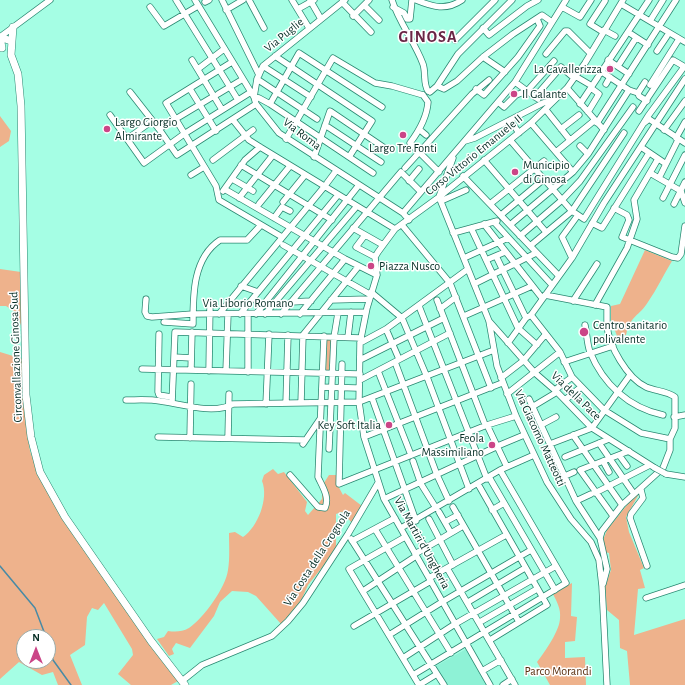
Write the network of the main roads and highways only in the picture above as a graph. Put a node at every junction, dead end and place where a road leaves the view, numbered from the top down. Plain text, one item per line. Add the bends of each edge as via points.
1 (13, 27) road end
2 (0, 37) edge
3 (11, 41) junction
4 (1, 48) edge
5 (11, 55) junction
6 (183, 683) edge

1 - 3 main road, Circonvallazione Ginosa Sud
2 - 3 main road
2 - 4 main road
3 - 5 main road, Circonvallazione Ginosa Sud
4 - 5 main road
5 - 6 main road, Circonvallazione Ginosa Sud via 18,74 21,106 26,395 31,436 40,472 64,517

